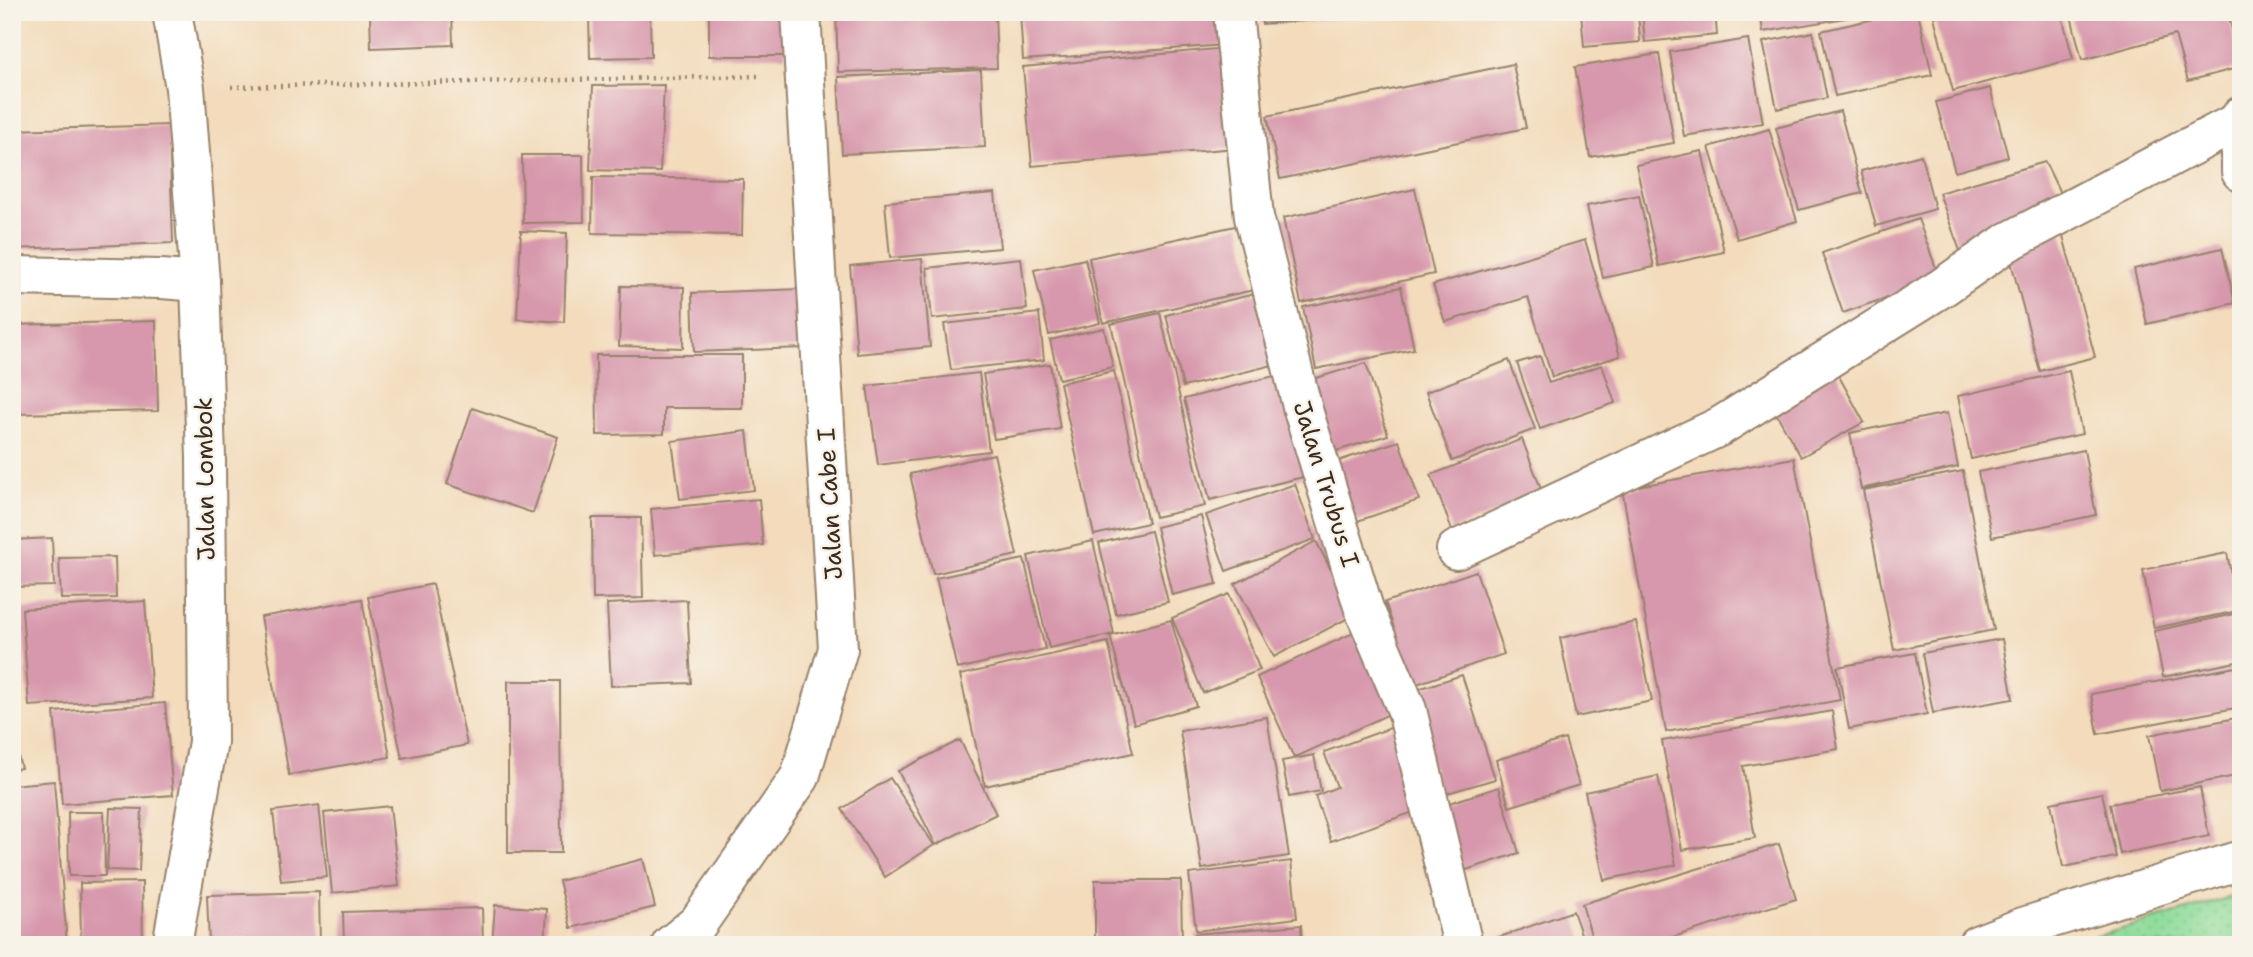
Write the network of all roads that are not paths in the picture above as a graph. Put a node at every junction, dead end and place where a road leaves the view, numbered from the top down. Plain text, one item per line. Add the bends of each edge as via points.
1 (172, 12) edge
2 (801, 12) edge
3 (1233, 12) edge
4 (2240, 118) edge
5 (2241, 172) edge
6 (12, 276) edge
7 (200, 282) junction
8 (1456, 550) dead end
9 (2241, 860) edge
10 (172, 945) edge
11 (671, 945) edge
12 (1463, 945) edge
13 (1977, 945) edge

1 - 7 street, Jalan Lombok via 185,88
2 - 11 street, Jalan Cabe I via 838,649 800,777 698,923
3 - 12 street, Jalan Trubus I via 1254,217 1311,436 1364,609 1406,710
4 - 5 street
4 - 8 street via 2006,243 1718,428
6 - 7 street
7 - 10 street, Jalan Lombok via 208,742
9 - 13 street

